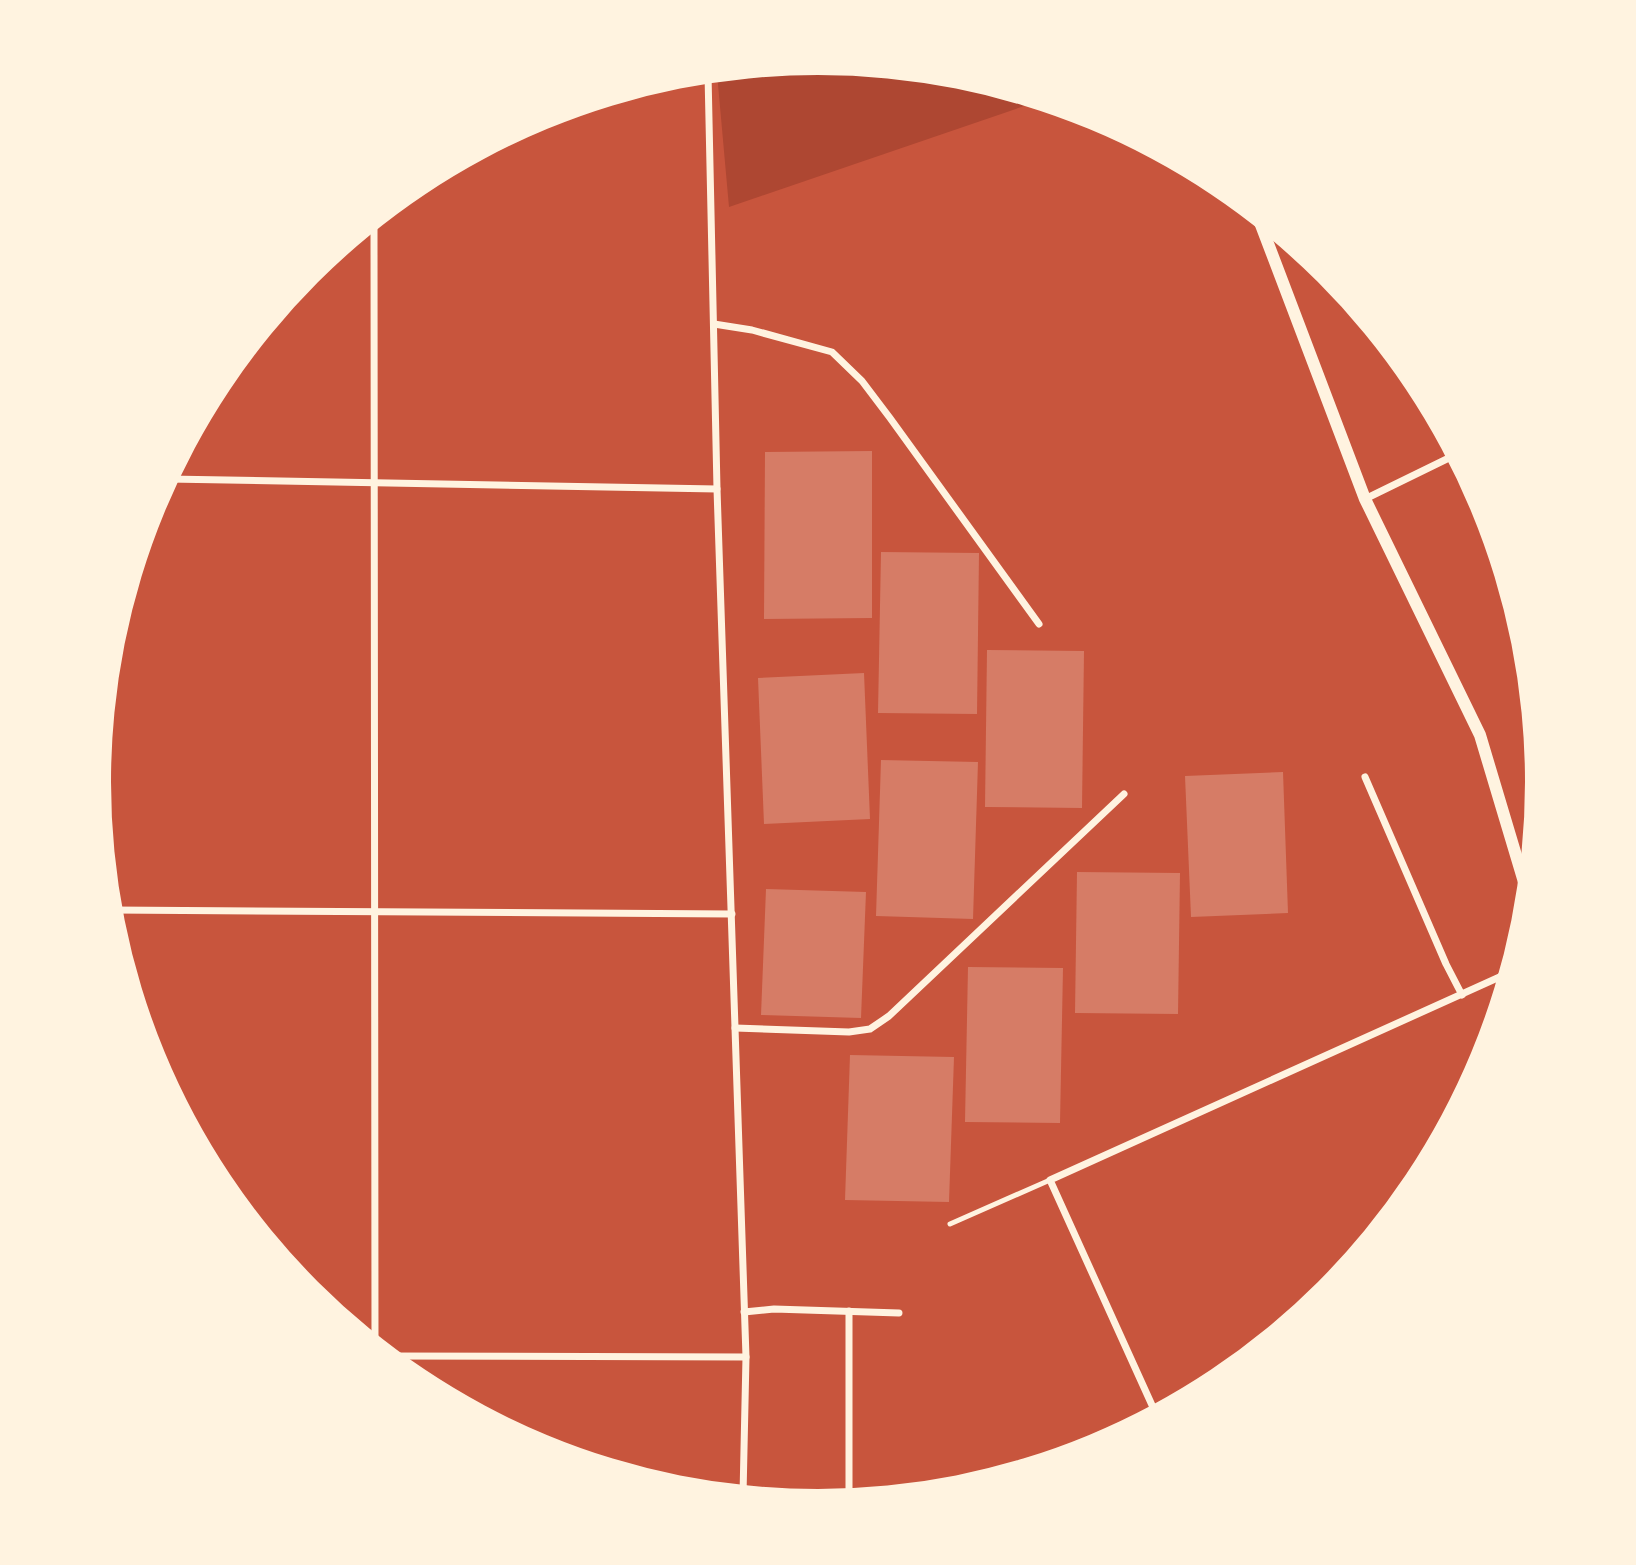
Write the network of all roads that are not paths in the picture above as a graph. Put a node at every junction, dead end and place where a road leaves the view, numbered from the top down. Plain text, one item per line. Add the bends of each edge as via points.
1 (708, 84) edge
2 (374, 232) edge
3 (1265, 234) edge
4 (714, 324) junction
5 (1446, 459) edge
6 (180, 479) edge
7 (374, 482) junction
8 (718, 489) junction
9 (1365, 499) junction
10 (1039, 624) dead end
11 (1365, 777) dead end
12 (1124, 794) dead end
13 (1521, 859) edge
14 (122, 910) edge
15 (374, 912) junction
16 (732, 914) junction
17 (1497, 979) edge
18 (1462, 995) junction
19 (735, 1028) junction
20 (1050, 1181) junction
21 (950, 1224) dead end
22 (849, 1311) junction
23 (744, 1312) junction
24 (899, 1313) dead end
25 (375, 1334) edge
26 (404, 1356) edge
27 (746, 1357) junction
28 (1152, 1406) edge
29 (743, 1485) edge
30 (849, 1489) edge

1 - 4 street
2 - 7 street
3 - 9 street
4 - 8 street
4 - 10 street via 832,352 883,408
5 - 9 street
6 - 7 street
7 - 8 street
7 - 15 street
8 - 16 street
9 - 13 street via 1480,735
11 - 18 street
12 - 19 street via 870,1029
14 - 15 street
15 - 16 street
15 - 25 street
16 - 19 street
17 - 18 street
18 - 20 street
19 - 23 street
20 - 21 lane
20 - 28 street
22 - 23 street
22 - 24 street
22 - 30 street
23 - 27 street
26 - 27 street
27 - 29 street

